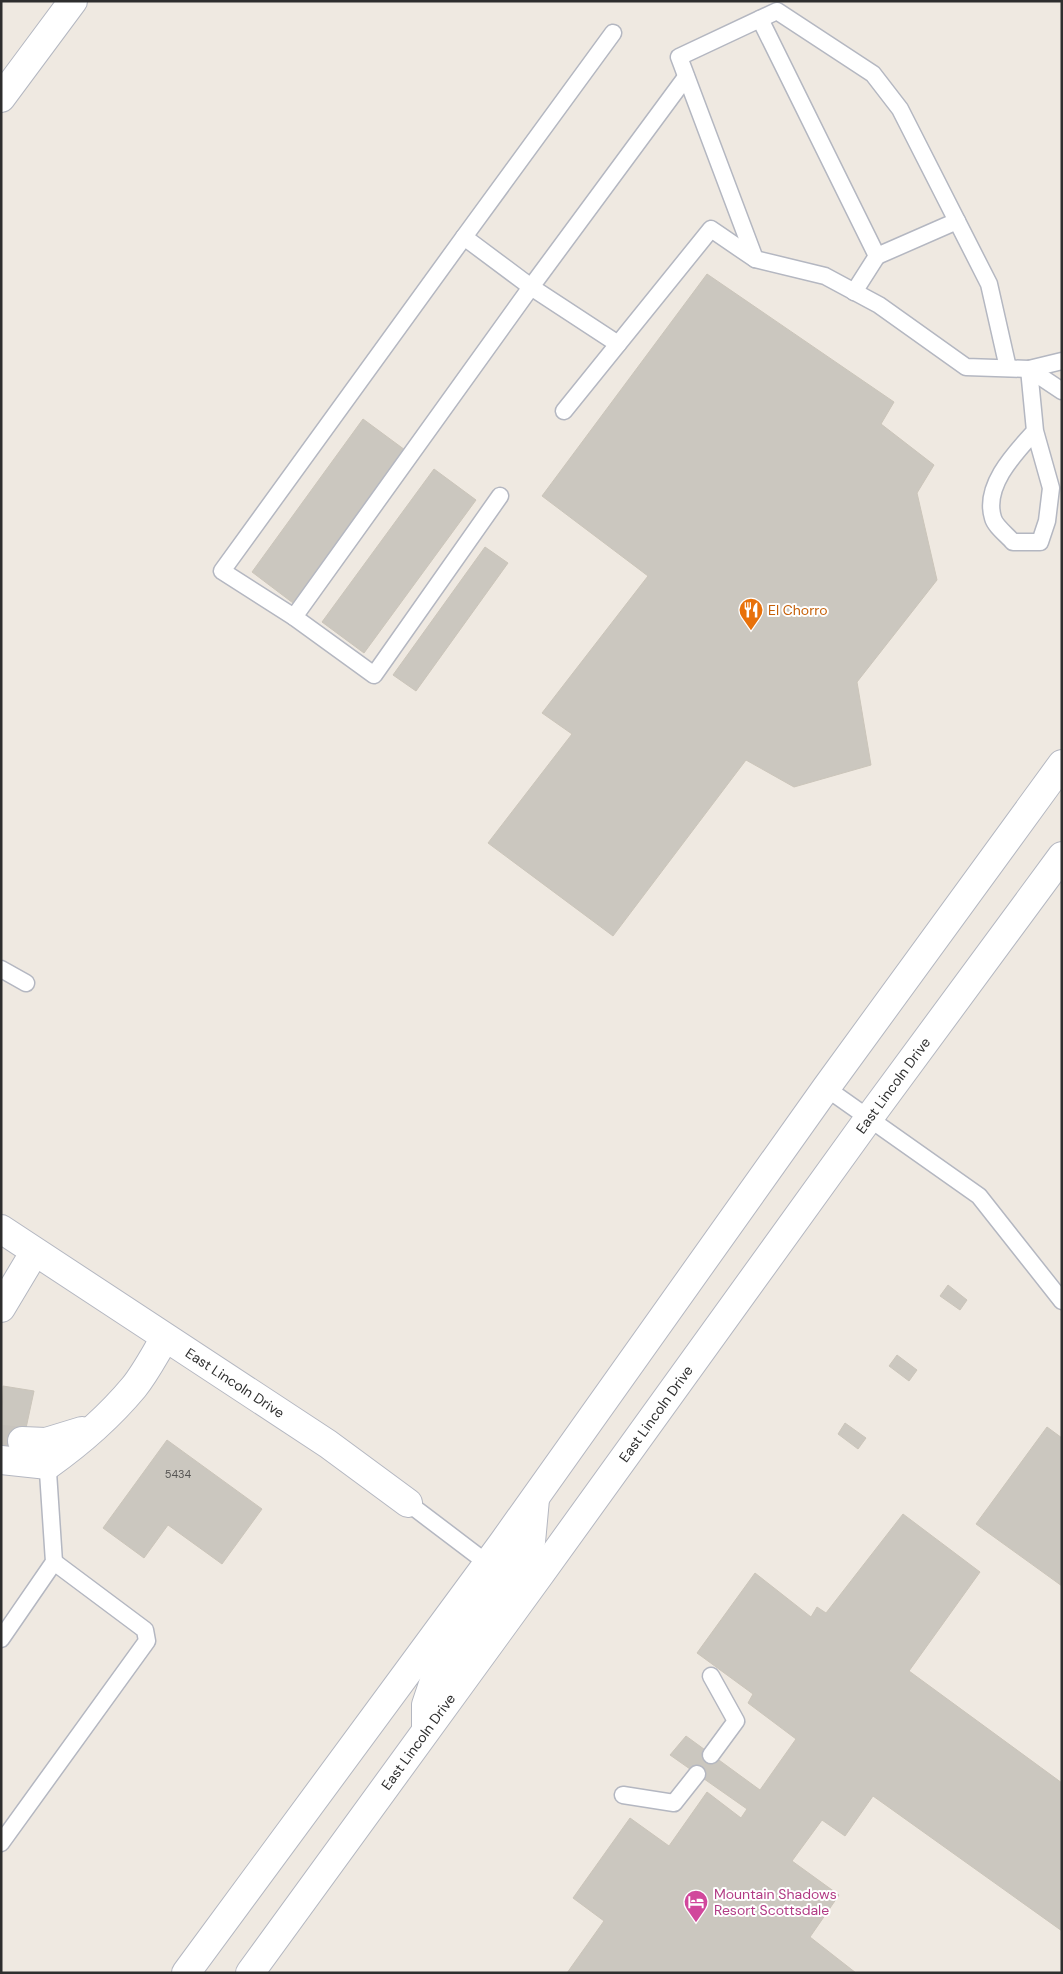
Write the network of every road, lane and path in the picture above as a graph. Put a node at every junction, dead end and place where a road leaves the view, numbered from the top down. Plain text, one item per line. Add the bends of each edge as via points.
1 (72, 1) edge
2 (760, 19) junction
3 (613, 33) dead end
4 (686, 77) junction
5 (1, 98) edge
6 (957, 221) junction
7 (464, 236) junction
8 (877, 256) junction
9 (755, 259) junction
10 (531, 287) junction
11 (854, 292) junction
12 (618, 344) junction
13 (1062, 361) edge
14 (1008, 368) junction
15 (1029, 369) junction
16 (1062, 391) edge
17 (564, 411) dead end
18 (1035, 431) junction
19 (500, 496) dead end
20 (294, 618) junction
21 (1062, 764) edge
22 (1062, 856) edge
23 (1, 969) edge
24 (26, 983) dead end
25 (826, 1088) junction
26 (869, 1118) junction
27 (1, 1229) edge
28 (34, 1253) junction
29 (1062, 1301) edge
30 (1, 1308) edge
31 (165, 1338) junction
32 (39, 1450) junction
33 (1, 1460) tunnel mouth
34 (535, 1498) junction
35 (408, 1503) joint
36 (54, 1562) junction
37 (487, 1563) junction
38 (1, 1639) edge
39 (711, 1676) dead end
40 (426, 1730) junction
41 (711, 1755) dead end
42 (697, 1774) dead end
43 (623, 1796) dead end
44 (1, 1844) edge
45 (186, 1973) edge
46 (250, 1973) edge

1 - 5 main road
2 - 4 lane via 679,57
2 - 6 lane via 777,11 872,74 900,109
2 - 8 lane
3 - 7 lane
4 - 9 lane
4 - 10 lane
6 - 8 lane
6 - 14 lane via 989,284
7 - 10 lane
7 - 20 lane via 222,571
8 - 11 lane
9 - 11 lane via 825,276
9 - 12 lane via 711,229
10 - 12 lane
10 - 20 lane
11 - 14 lane via 879,305 966,367
12 - 17 lane
13 - 15 lane
14 - 15 lane
15 - 16 lane
15 - 18 lane
18 - 18 lane via 1051,488 1047,521 1040,542 1013,542 993,519 992,493 1009,459
19 - 20 lane via 374,676
21 - 25 main road
22 - 26 main road, East Lincoln Drive
23 - 24 lane
25 - 26 lane
25 - 34 main road
26 - 29 lane via 979,1196
26 - 40 main road, East Lincoln Drive
27 - 28 main road, East Lincoln Drive
28 - 30 main road
28 - 31 main road, East Lincoln Drive
31 - 32 main road via 134,1386 98,1425
31 - 35 main road, East Lincoln Drive via 328,1444
32 - 33 main road
32 - 36 lane
34 - 37 main road
34 - 40 main road via 531,1542 434,1682 426,1705
35 - 37 lane, East Lincoln Drive
36 - 38 lane
36 - 44 lane via 145,1630 147,1641
37 - 45 main road
39 - 41 lane via 736,1721
40 - 46 main road, East Lincoln Drive
42 - 43 lane via 674,1803

